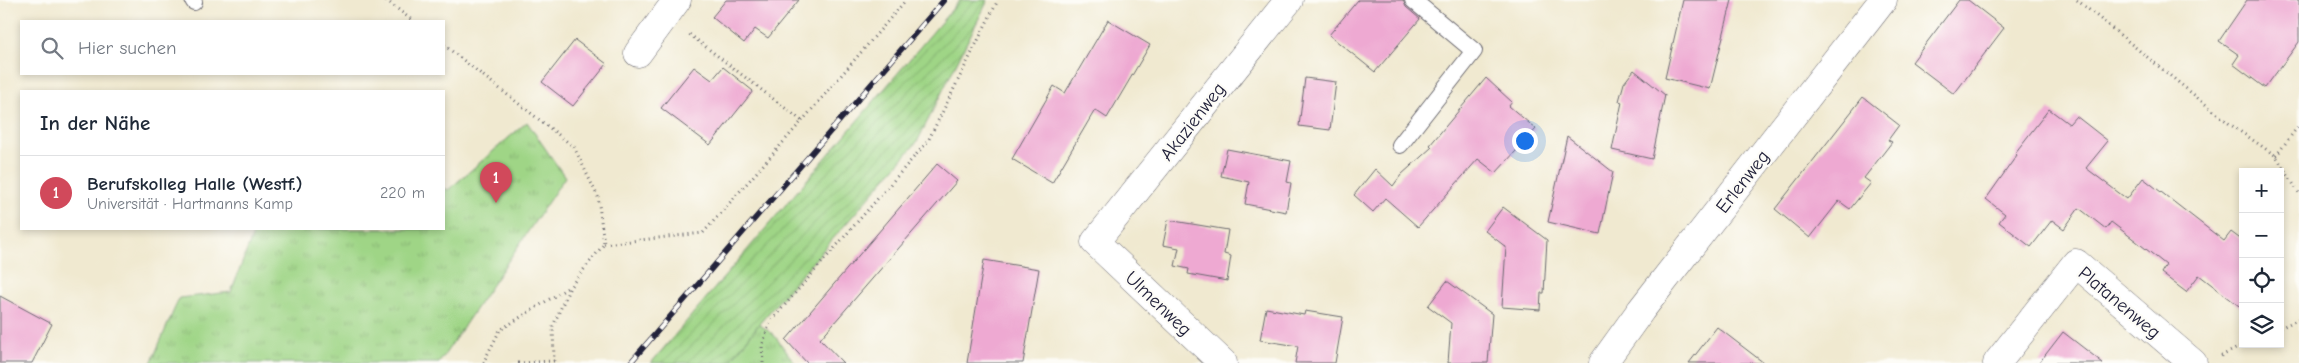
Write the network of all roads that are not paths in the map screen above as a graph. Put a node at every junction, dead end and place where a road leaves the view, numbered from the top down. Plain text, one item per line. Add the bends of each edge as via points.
1 (1289, 0) edge
2 (1413, 0) edge
3 (1883, 0) edge
4 (671, 8) edge
5 (638, 53) dead end
6 (1400, 145) dead end
7 (1095, 242) joint
8 (2203, 361) edge
9 (1223, 363) edge
10 (1603, 363) edge
11 (1997, 363) edge

1 - 7 street, Akazienweg
2 - 6 lane via 1474,51
3 - 10 street, Erlenweg
4 - 5 street
7 - 9 street, Ulmenweg
8 - 11 street, Platanenweg via 2076,263

